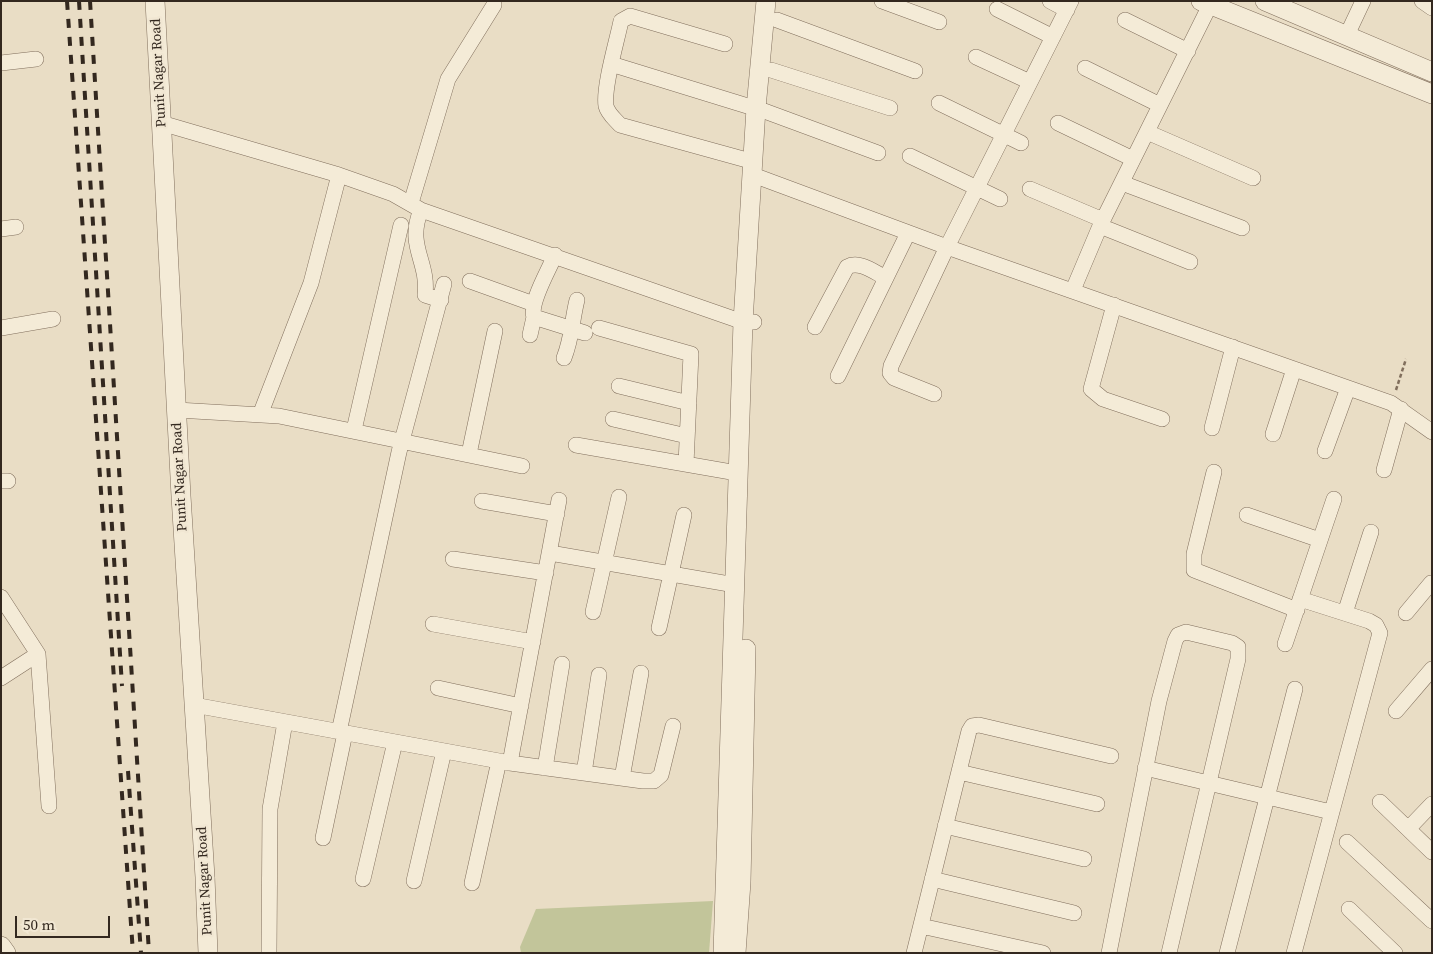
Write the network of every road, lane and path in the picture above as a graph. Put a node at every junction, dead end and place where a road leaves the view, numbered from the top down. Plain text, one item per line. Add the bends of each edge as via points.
1 (155, 1) edge
2 (766, 1) edge
3 (778, 1) edge
4 (1050, 1) edge
5 (1363, 1) edge
6 (1422, 1) edge
7 (1267, 2) edge
8 (889, 3) edge
9 (1206, 3) edge
10 (494, 5) dead end
11 (1069, 6) edge
12 (1432, 8) edge
13 (997, 9) dead end
14 (777, 20) junction
15 (1125, 20) dead end
16 (939, 22) dead end
17 (1347, 35) junction
18 (1053, 37) junction
19 (725, 44) dead end
20 (1188, 51) junction
21 (976, 57) dead end
22 (36, 59) dead end
23 (1, 63) edge
24 (611, 64) junction
25 (1085, 68) dead end
26 (771, 70) junction
27 (915, 71) dead end
28 (1432, 72) edge
29 (1030, 82) junction
30 (1432, 94) edge
31 (939, 103) dead end
32 (1160, 105) junction
33 (890, 108) dead end
34 (761, 110) junction
35 (162, 123) junction
36 (1058, 123) dead end
37 (1147, 132) junction
38 (1004, 134) junction
39 (1022, 143) dead end
40 (878, 153) dead end
41 (910, 156) dead end
42 (1133, 159) junction
43 (756, 172) junction
44 (339, 175) junction
45 (1253, 178) dead end
46 (1122, 182) junction
47 (977, 188) junction
48 (1030, 189) dead end
49 (1000, 199) dead end
50 (416, 206) junction
51 (1102, 223) junction
52 (1242, 228) dead end
53 (908, 233) junction
54 (415, 236) junction
55 (947, 247) junction
56 (555, 256) junction
57 (1190, 262) dead end
58 (886, 278) junction
59 (470, 281) dead end
60 (444, 284) dead end
61 (1073, 290) junction
62 (440, 300) junction
63 (578, 300) dead end
64 (1114, 305) junction
65 (534, 311) junction
66 (53, 319) dead end
67 (749, 322) junction
68 (815, 326) dead end
69 (1, 328) edge
70 (586, 330) junction
71 (495, 331) dead end
72 (530, 335) dead end
73 (1233, 347) junction
74 (564, 358) dead end
75 (1406, 359) dead end
76 (1294, 369) junction
77 (838, 376) dead end
78 (619, 386) dead end
79 (1348, 388) junction
80 (934, 394) dead end
81 (689, 403) junction
82 (1396, 406) junction
83 (177, 410) junction
84 (260, 415) junction
85 (613, 419) dead end
86 (1162, 419) dead end
87 (1212, 428) dead end
88 (354, 430) junction
89 (1432, 432) edge
90 (1273, 434) dead end
91 (687, 436) junction
92 (403, 440) junction
93 (576, 445) dead end
94 (1324, 451) dead end
95 (469, 454) junction
96 (686, 464) junction
97 (522, 466) dead end
98 (1384, 470) dead end
99 (1214, 472) dead end
100 (737, 473) junction
101 (619, 497) dead end
102 (1334, 499) dead end
103 (482, 501) dead end
104 (684, 514) dead end
105 (1247, 515) dead end
106 (1371, 532) dead end
107 (1320, 540) junction
108 (550, 554) junction
109 (454, 558) dead end
110 (604, 563) junction
111 (546, 574) junction
112 (669, 575) junction
113 (1432, 583) edge
114 (735, 585) junction
115 (1, 597) edge
116 (1299, 604) junction
117 (593, 612) dead end
118 (1345, 613) junction
119 (1406, 613) dead end
120 (433, 624) dead end
121 (660, 628) dead end
122 (533, 642) junction
123 (1285, 644) dead end
124 (38, 654) junction
125 (562, 664) dead end
126 (1432, 669) edge
127 (641, 673) dead end
128 (599, 675) dead end
129 (2, 678) edge
130 (438, 688) dead end
131 (1295, 689) dead end
132 (194, 705) junction
133 (521, 706) junction
134 (1396, 711) dead end
135 (285, 722) junction
136 (673, 726) dead end
137 (342, 732) junction
138 (396, 742) junction
139 (444, 751) junction
140 (1111, 756) dead end
141 (504, 762) junction
142 (545, 768) junction
143 (1146, 768) junction
144 (959, 772) junction
145 (584, 773) junction
146 (622, 778) junction
147 (1208, 783) junction
148 (1267, 797) junction
149 (1380, 802) dead end
150 (1097, 804) dead end
151 (1432, 804) edge
152 (48, 806) dead end
153 (1331, 812) junction
154 (945, 826) junction
155 (1408, 829) junction
156 (323, 838) dead end
157 (1347, 842) dead end
158 (1432, 852) edge
159 (1084, 859) dead end
160 (363, 879) dead end
161 (932, 879) junction
162 (414, 881) dead end
163 (472, 883) dead end
164 (1350, 909) dead end
165 (1074, 913) dead end
166 (1432, 921) edge
167 (921, 926) junction
168 (1, 946) edge
169 (6, 953) edge
170 (208, 953) edge
171 (269, 953) edge
172 (723, 953) edge
173 (736, 953) edge
174 (914, 953) edge
175 (1043, 953) edge
176 (1108, 953) edge
177 (1168, 953) edge
178 (1227, 953) edge
179 (1294, 953) edge
180 (1395, 953) edge

1 - 35 street, Punit Nagar Road
2 - 34 street
3 - 14 street
4 - 11 street
5 - 17 street
6 - 12 street
7 - 17 street
8 - 16 street
9 - 20 street
9 - 30 street
10 - 50 street via 448,79
11 - 18 street
13 - 18 street
14 - 26 street
14 - 27 street
15 - 20 street
17 - 28 street
18 - 29 street
19 - 24 street via 630,16 621,21
20 - 32 street
21 - 29 street
22 - 23 street
24 - 34 street
24 - 43 street via 606,106 620,125
25 - 32 street
26 - 33 street
26 - 34 street
29 - 38 street
31 - 38 street
32 - 37 street
34 - 40 street
34 - 43 street
35 - 44 street
35 - 83 street, Punit Nagar Road
36 - 42 street
37 - 42 street
37 - 45 street
38 - 39 street
38 - 47 street
41 - 47 street
42 - 46 street
43 - 53 street
43 - 67 street
44 - 50 street via 393,194
44 - 84 street via 312,283
46 - 51 street
46 - 52 street
47 - 49 street
47 - 55 street
48 - 51 street
50 - 54 street
50 - 56 street
51 - 57 street
51 - 61 street
53 - 55 street
53 - 58 street
54 - 62 street via 427,281 425,295
54 - 88 street via 399,231
55 - 61 street
55 - 80 street via 890,373 894,378
56 - 65 street
56 - 67 street
58 - 68 street via 853,263 846,267
58 - 77 street
59 - 65 street
60 - 62 street
61 - 64 street
62 - 92 street
63 - 70 street via 573,316
64 - 73 street
64 - 86 street via 1091,389 1103,399
65 - 70 street
65 - 72 street
66 - 69 street
67 - 100 street
67 - 173 street via 741,882
70 - 74 street
70 - 81 street via 691,354
71 - 95 street
73 - 76 street
73 - 87 street
75 - 82 path
76 - 79 street
76 - 90 street
78 - 81 street
79 - 82 street
79 - 94 street
81 - 91 street
82 - 89 street
82 - 98 street
83 - 84 street
83 - 132 street, Punit Nagar Road
84 - 88 street
85 - 91 street
88 - 92 street
91 - 96 street
92 - 95 street
92 - 137 street
93 - 96 street
95 - 97 street
96 - 100 street
99 - 116 street via 1194,554 1194,570
100 - 114 street
101 - 110 street
102 - 107 street
103 - 108 street via 558,507
104 - 112 street
105 - 107 street
106 - 118 street
107 - 116 street
108 - 110 street
108 - 111 street
109 - 111 street
110 - 112 street
110 - 117 street
111 - 122 street
112 - 114 street
112 - 121 street
113 - 119 street
114 - 172 street
115 - 124 street
116 - 118 street
116 - 123 street
118 - 153 street via 1376,625 1380,634
120 - 122 street
122 - 133 street
124 - 129 street
124 - 152 street
125 - 142 street
126 - 134 street
127 - 146 street
128 - 145 street
130 - 133 street
131 - 148 street
132 - 135 street
132 - 170 street, Punit Nagar Road
133 - 141 street
135 - 137 street
135 - 171 street via 270,809
136 - 146 street via 661,775 654,781
137 - 138 street
137 - 156 street
138 - 139 street
138 - 160 street
139 - 141 street
139 - 162 street
140 - 144 street via 979,725 972,726 969,731
141 - 142 street
141 - 163 street
142 - 145 street
143 - 147 street
143 - 147 street via 1159,701 1178,635 1186,632 1232,643 1238,647 1238,659
143 - 176 street
144 - 150 street
144 - 154 street
145 - 146 street
147 - 148 street
147 - 177 street
148 - 153 street
148 - 178 street
149 - 155 street
151 - 155 street
153 - 179 street
154 - 159 street
154 - 161 street
155 - 158 street
157 - 166 street
161 - 165 street
161 - 167 street
164 - 180 street
167 - 174 street
167 - 175 street
168 - 169 street

